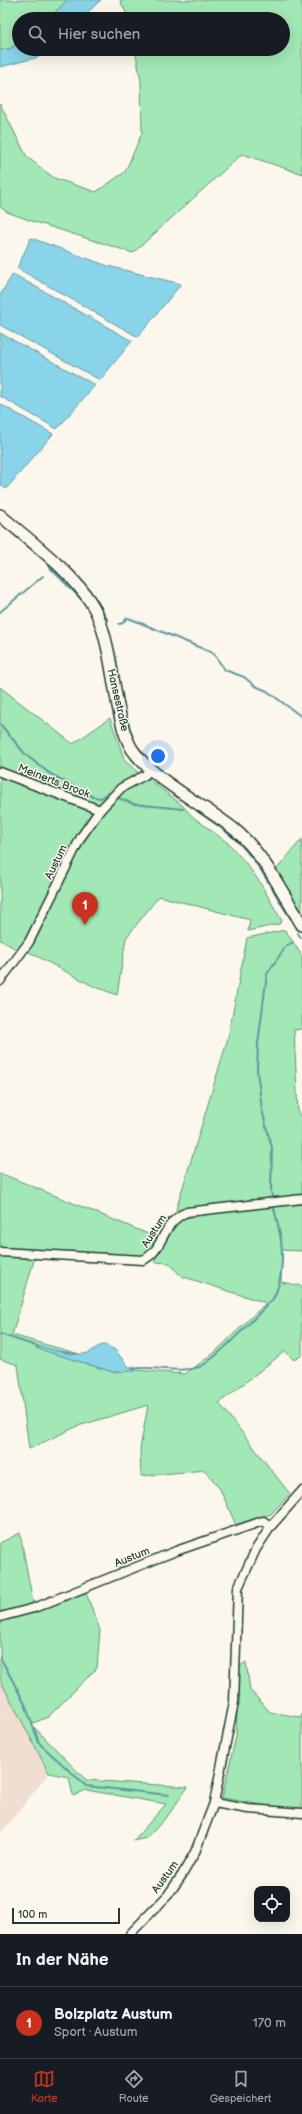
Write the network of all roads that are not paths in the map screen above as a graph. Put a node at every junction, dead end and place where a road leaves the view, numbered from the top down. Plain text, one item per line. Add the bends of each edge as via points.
1 (0, 515) edge
2 (150, 769) junction
3 (0, 772) edge
4 (100, 810) junction
5 (302, 925) edge
6 (0, 981) edge
7 (302, 1199) edge
8 (0, 1252) edge
9 (302, 1490) edge
10 (271, 1526) junction
11 (0, 1617) edge
12 (214, 1803) junction
13 (302, 1813) edge
14 (130, 1934) edge

1 - 2 street, Hansestraße via 73,580 91,604 103,634 127,739 138,758
2 - 4 street, Austum via 145,775 121,788
2 - 5 street, Hansestraße via 243,837 264,861
3 - 4 street, Meinerts Brook
4 - 6 street, Austum via 81,838 28,942
7 - 8 street, Austum via 187,1212 173,1220 152,1256 143,1260
9 - 10 street, Austum
10 - 11 street, Austum via 263,1521 217,1535 34,1608
10 - 12 street, Austum via 256,1549 238,1588 234,1702
12 - 13 street via 248,1809
12 - 14 street, Austum via 195,1852 182,1875 168,1895

